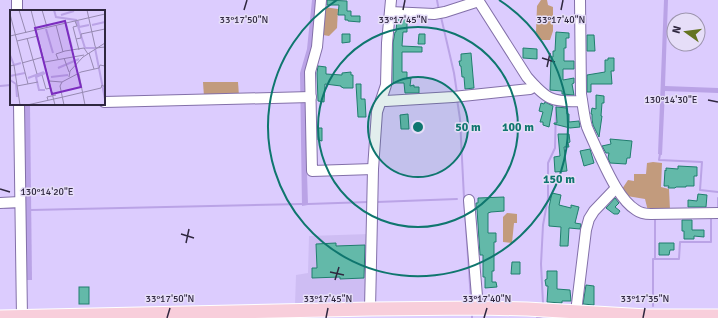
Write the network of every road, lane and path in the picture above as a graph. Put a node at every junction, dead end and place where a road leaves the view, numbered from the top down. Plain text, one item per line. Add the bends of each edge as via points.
1 (321, 0) edge
2 (391, 0) edge
3 (580, 0) edge
4 (478, 1) edge
5 (390, 12) junction
6 (535, 86) junction
7 (305, 97) junction
8 (381, 100) junction
9 (582, 101) junction
10 (105, 102) edge
11 (19, 105) edge
12 (373, 169) junction
13 (616, 188) junction
14 (469, 200) dead end
15 (20, 202) junction
16 (0, 203) edge
17 (718, 213) edge
18 (478, 308) junction
19 (370, 309) junction
20 (576, 312) junction
21 (312, 314) edge
22 (718, 316) edge
23 (0, 317) edge
24 (22, 317) edge
25 (81, 317) edge
26 (647, 317) edge

1 - 7 street via 317,47
2 - 5 street
3 - 9 street
4 - 5 street via 440,13
4 - 6 street
5 - 8 street via 386,86
6 - 8 street via 530,89 458,96
6 - 9 street via 548,97 558,101
7 - 10 street
7 - 12 street via 312,171
8 - 12 street via 377,112
9 - 13 street via 590,136
11 - 15 street
12 - 19 street
13 - 17 street via 635,210 643,213
13 - 20 street via 589,219
14 - 18 street
15 - 16 street
15 - 24 street
18 - 19 main road
18 - 20 main road
19 - 21 main road
20 - 26 main road
21 - 25 main road
22 - 26 main road
23 - 24 main road
24 - 25 main road

